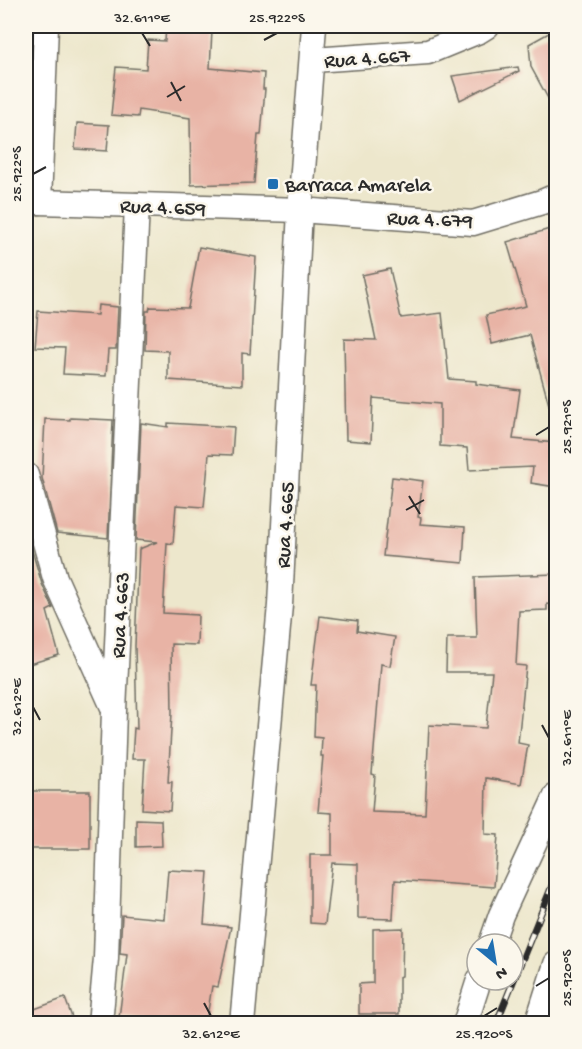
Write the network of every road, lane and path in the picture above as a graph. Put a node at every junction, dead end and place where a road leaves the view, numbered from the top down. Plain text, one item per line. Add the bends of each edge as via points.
1 (46, 26) edge
2 (314, 26) edge
3 (487, 26) edge
4 (313, 60) junction
5 (556, 196) edge
6 (32, 201) edge
7 (137, 206) junction
8 (300, 210) junction
9 (26, 475) edge
10 (114, 711) junction
11 (556, 796) edge
12 (495, 932) edge
13 (556, 964) edge
14 (475, 992) edge
15 (100, 1023) edge
16 (242, 1023) edge
17 (465, 1023) edge
18 (537, 1023) edge

1 - 6 street
2 - 4 street, Rua 4.665
3 - 4 street, Rua 4.667 via 428,52
4 - 8 street, Rua 4.665
5 - 8 street, Rua 4.679 via 473,223
6 - 7 street, Rua 4.659
7 - 8 street, Rua 4.659
7 - 10 street, Rua 4.663
8 - 16 street, Rua 4.665 via 280,605
9 - 10 street via 55,578
10 - 15 street, Rua 4.663 via 106,958
11 - 12 street
13 - 18 street
14 - 17 street

